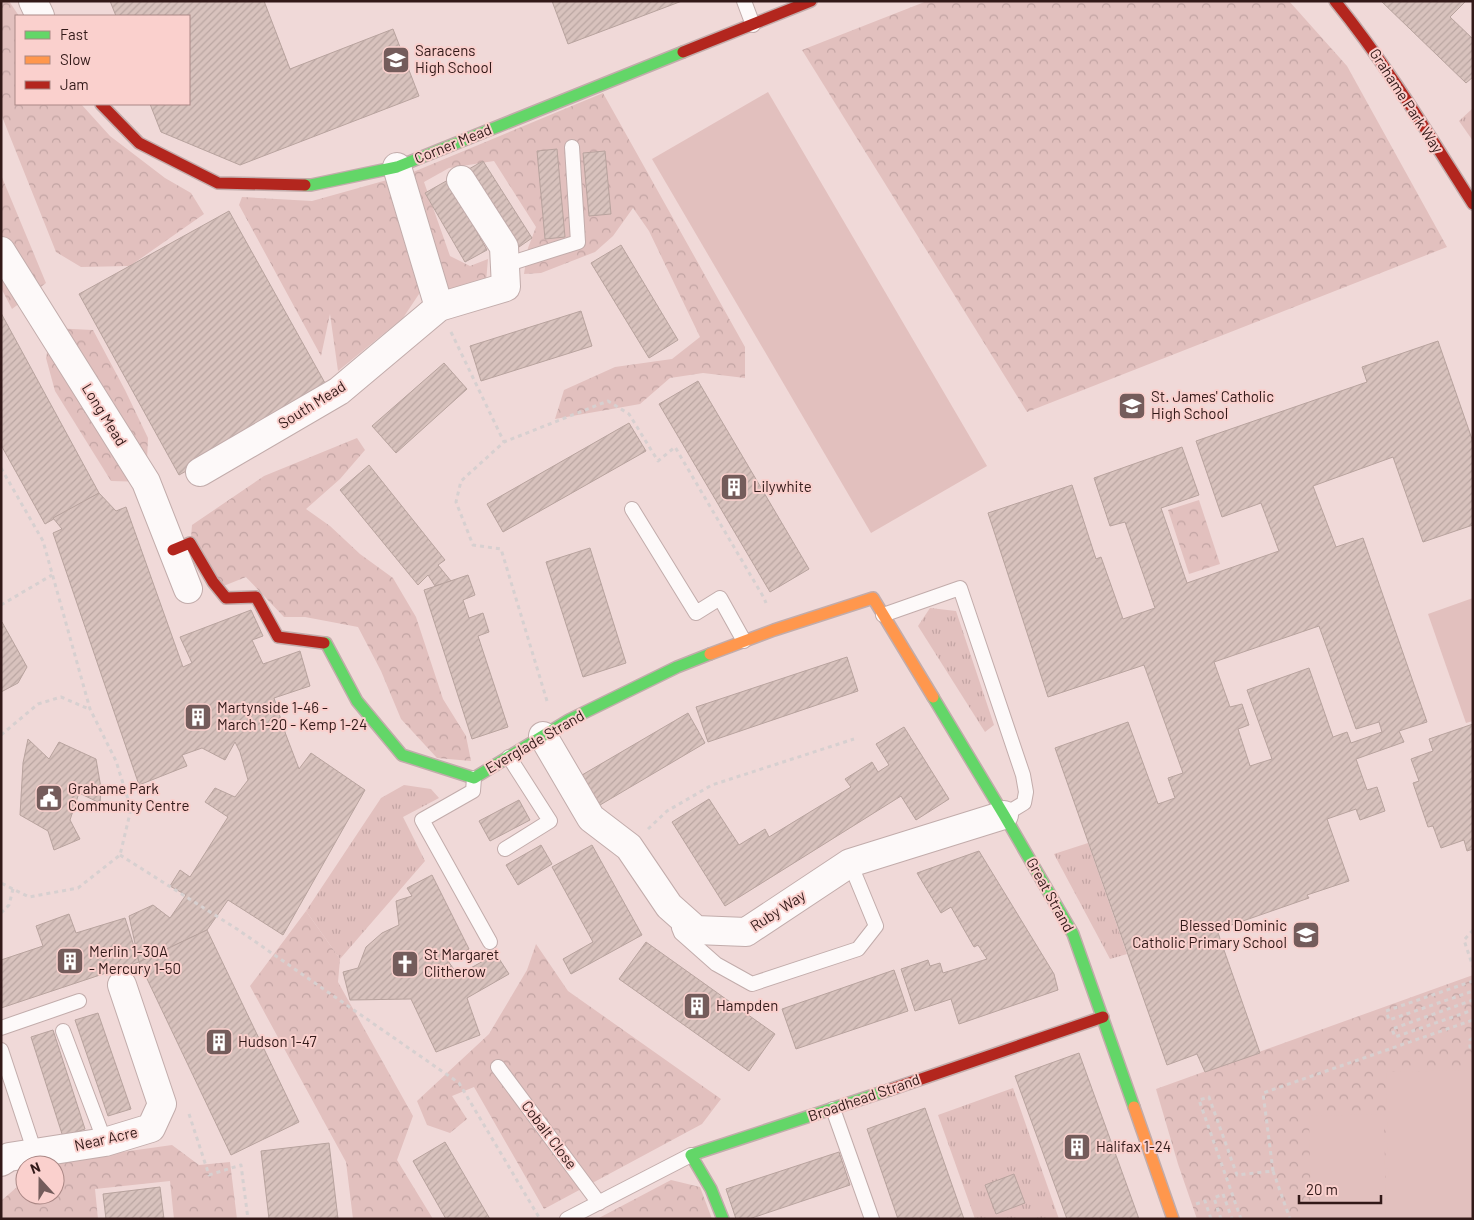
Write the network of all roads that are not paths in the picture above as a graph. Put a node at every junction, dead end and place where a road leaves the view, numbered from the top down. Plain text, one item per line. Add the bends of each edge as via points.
1 (33, 1) edge
2 (744, 1) edge
3 (811, 1) edge
4 (1335, 1) edge
5 (40, 15) edge
6 (752, 25) junction
7 (102, 105) edge
8 (572, 147) dead end
9 (396, 167) junction
10 (461, 180) dead end
11 (1473, 204) edge
12 (1, 251) edge
13 (505, 265) junction
14 (438, 306) junction
15 (200, 472) dead end
16 (632, 508) dead end
17 (173, 550) junction
18 (188, 589) dead end
19 (873, 598) joint
20 (883, 615) junction
21 (744, 641) junction
22 (549, 732) junction
23 (509, 757) junction
24 (474, 778) junction
25 (1004, 815) junction
26 (505, 849) dead end
27 (850, 863) junction
28 (669, 906) junction
29 (490, 942) dead end
30 (122, 985) dead end
31 (79, 1001) dead end
32 (1103, 1017) junction
33 (1, 1028) edge
34 (63, 1031) dead end
35 (1, 1050) edge
36 (498, 1067) dead end
37 (833, 1109) junction
38 (105, 1142) junction
39 (35, 1153) junction
40 (691, 1156) junction
41 (1, 1162) edge
42 (599, 1203) junction
43 (567, 1219) edge
44 (723, 1219) edge
45 (872, 1219) edge
46 (1173, 1219) edge

1 - 5 street
2 - 6 lane
3 - 6 street, Corner Mead
4 - 11 street, Grahame Park Way via 1403,93
6 - 9 street, Corner Mead
7 - 9 street, Corner Mead via 139,143 218,184 311,185
8 - 13 lane via 578,242
9 - 14 street
10 - 13 street, South Mead via 504,247
12 - 17 street, Long Mead via 146,482
13 - 14 street, South Mead via 506,287
14 - 15 street, South Mead via 339,391
16 - 21 lane via 696,613 720,598
17 - 18 street, Long Mead
17 - 24 street, Everglade Strand via 190,543 226,598 256,597 278,637 326,643 357,701 402,755
19 - 20 street, Great Strand
19 - 21 street, Everglade Strand
20 - 25 street, Great Strand
20 - 25 lane via 960,588 1023,775 1024,803
21 - 22 street, Everglade Strand via 677,667
22 - 23 street, Everglade Strand
22 - 28 street, Ruby Way via 591,818 629,847
23 - 24 street, Everglade Strand
23 - 26 lane via 550,821
24 - 29 lane via 473,791 422,820
25 - 27 street, Ruby Way
25 - 32 street, Great Strand via 1073,934
27 - 28 street, Ruby Way via 746,932 696,930
27 - 28 lane via 876,926 858,949 752,984 716,964 681,934
30 - 38 street, Near Acre via 162,1104 151,1128
31 - 33 lane
32 - 37 street, Broadhead Strand
32 - 46 street, Great Strand
34 - 38 lane
35 - 39 lane
36 - 42 lane, Cobalt Close
37 - 40 street, Broadhead Strand
37 - 45 lane
38 - 39 street, Near Acre
39 - 41 street, Near Acre via 9,1157
40 - 42 lane
40 - 44 street via 711,1189
42 - 43 lane

